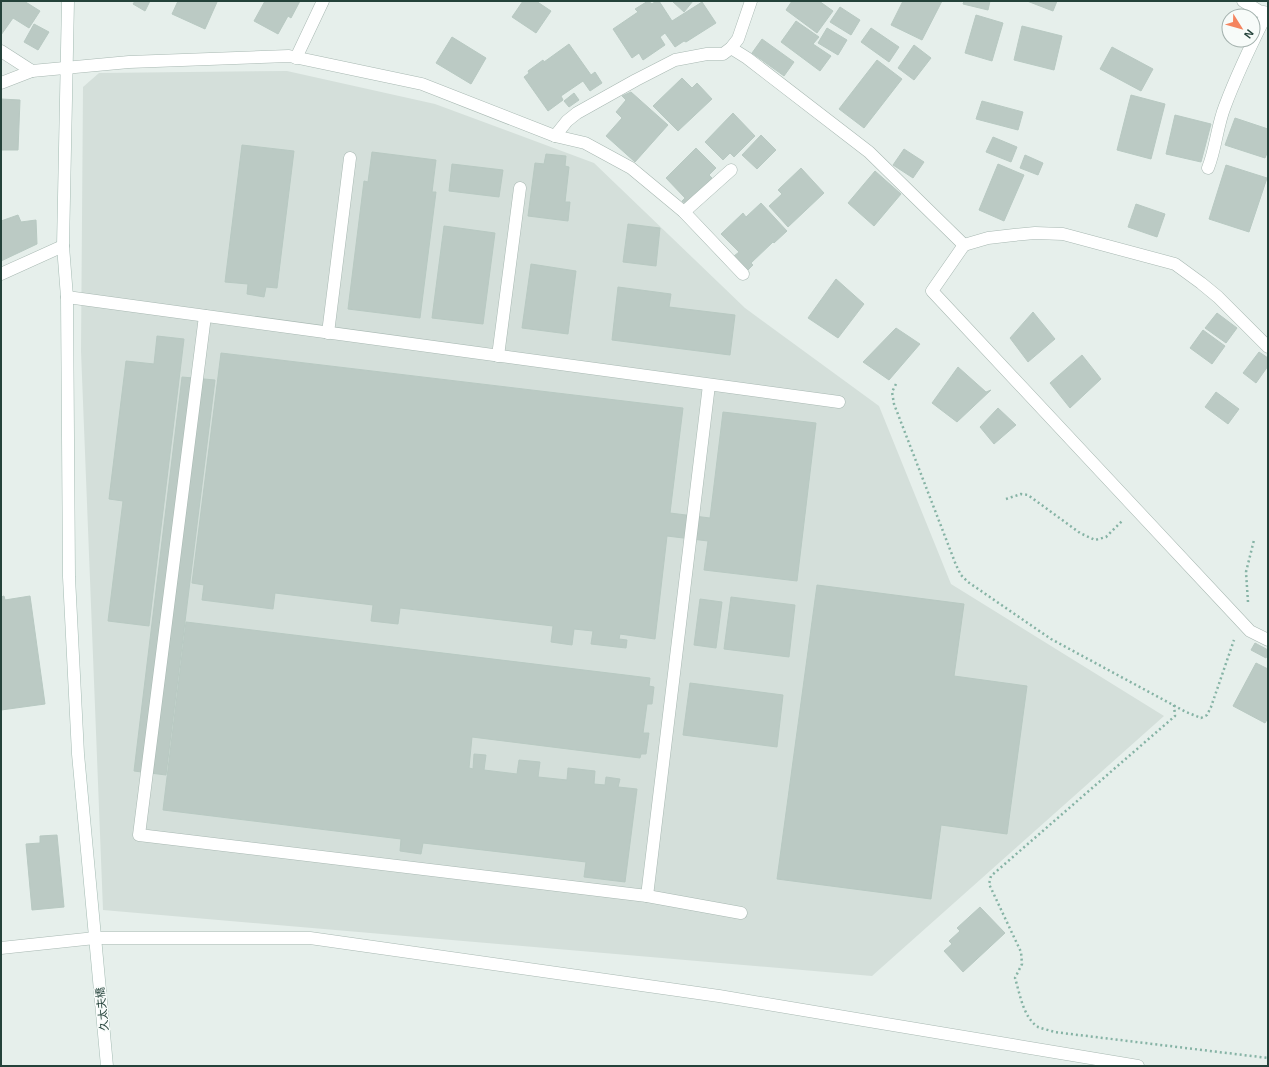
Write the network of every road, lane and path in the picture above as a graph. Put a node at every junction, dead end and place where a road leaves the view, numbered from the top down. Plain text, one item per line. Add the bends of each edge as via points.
1 (68, 1) edge
2 (323, 1) edge
3 (751, 1) edge
4 (1243, 1) edge
5 (1267, 13) edge
6 (731, 48) junction
7 (1, 50) edge
8 (296, 58) junction
9 (66, 69) junction
10 (32, 71) junction
11 (1, 83) edge
12 (556, 136) junction
13 (350, 158) dead end
14 (1208, 168) dead end
15 (731, 170) dead end
16 (520, 188) dead end
17 (684, 212) junction
18 (964, 245) junction
19 (63, 246) junction
20 (1, 274) edge
21 (743, 274) dead end
22 (67, 297) junction
23 (205, 316) junction
24 (328, 333) junction
25 (1268, 347) edge
26 (498, 356) junction
27 (896, 384) dead end
28 (709, 385) junction
29 (839, 402) dead end
30 (1006, 499) dead end
31 (1135, 508) junction
32 (1254, 540) dead end
33 (1243, 623) junction
34 (1268, 640) edge
35 (1174, 705) junction
36 (647, 896) junction
37 (741, 913) dead end
38 (95, 938) junction
39 (1, 948) edge
40 (1268, 1058) edge
41 (107, 1066) edge
42 (1138, 1066) edge

1 - 9 street, 久太夫橋
2 - 8 street
3 - 6 street via 738,39
4 - 5 street
5 - 14 street via 1224,107 1214,154
6 - 12 street via 723,54 668,63 577,113
6 - 18 street via 869,152
7 - 10 street
8 - 9 street via 289,56 129,62
8 - 12 street via 422,84
9 - 10 street
9 - 19 street, 久太夫橋
10 - 11 street
12 - 17 street via 585,143 631,168
13 - 24 street
15 - 17 street
16 - 26 street
17 - 21 street
18 - 25 street via 988,238 1014,235 1063,234 1175,264 1218,297
18 - 31 street via 932,291
19 - 20 street
19 - 22 street, 久太夫橋
22 - 23 street
22 - 38 street, 久太夫橋 via 69,577 78,754
23 - 24 street
23 - 36 street via 139,835
24 - 26 street
26 - 28 street
27 - 35 path via 892,392 894,404 960,575 1051,639
28 - 29 street
28 - 36 street
30 - 31 path via 1021,494 1028,495 1080,534 1095,540 1106,536
31 - 33 street
32 - 33 path via 1246,572 1249,616
33 - 34 street via 1250,631
33 - 35 path via 1207,715 1201,718
35 - 40 path via 1175,716 991,876 990,884 1021,952 1022,964 1015,978 1029,1018 1038,1027 1054,1032
36 - 37 street
38 - 39 street
38 - 41 street, 久太夫橋
38 - 42 street via 310,938 720,996

